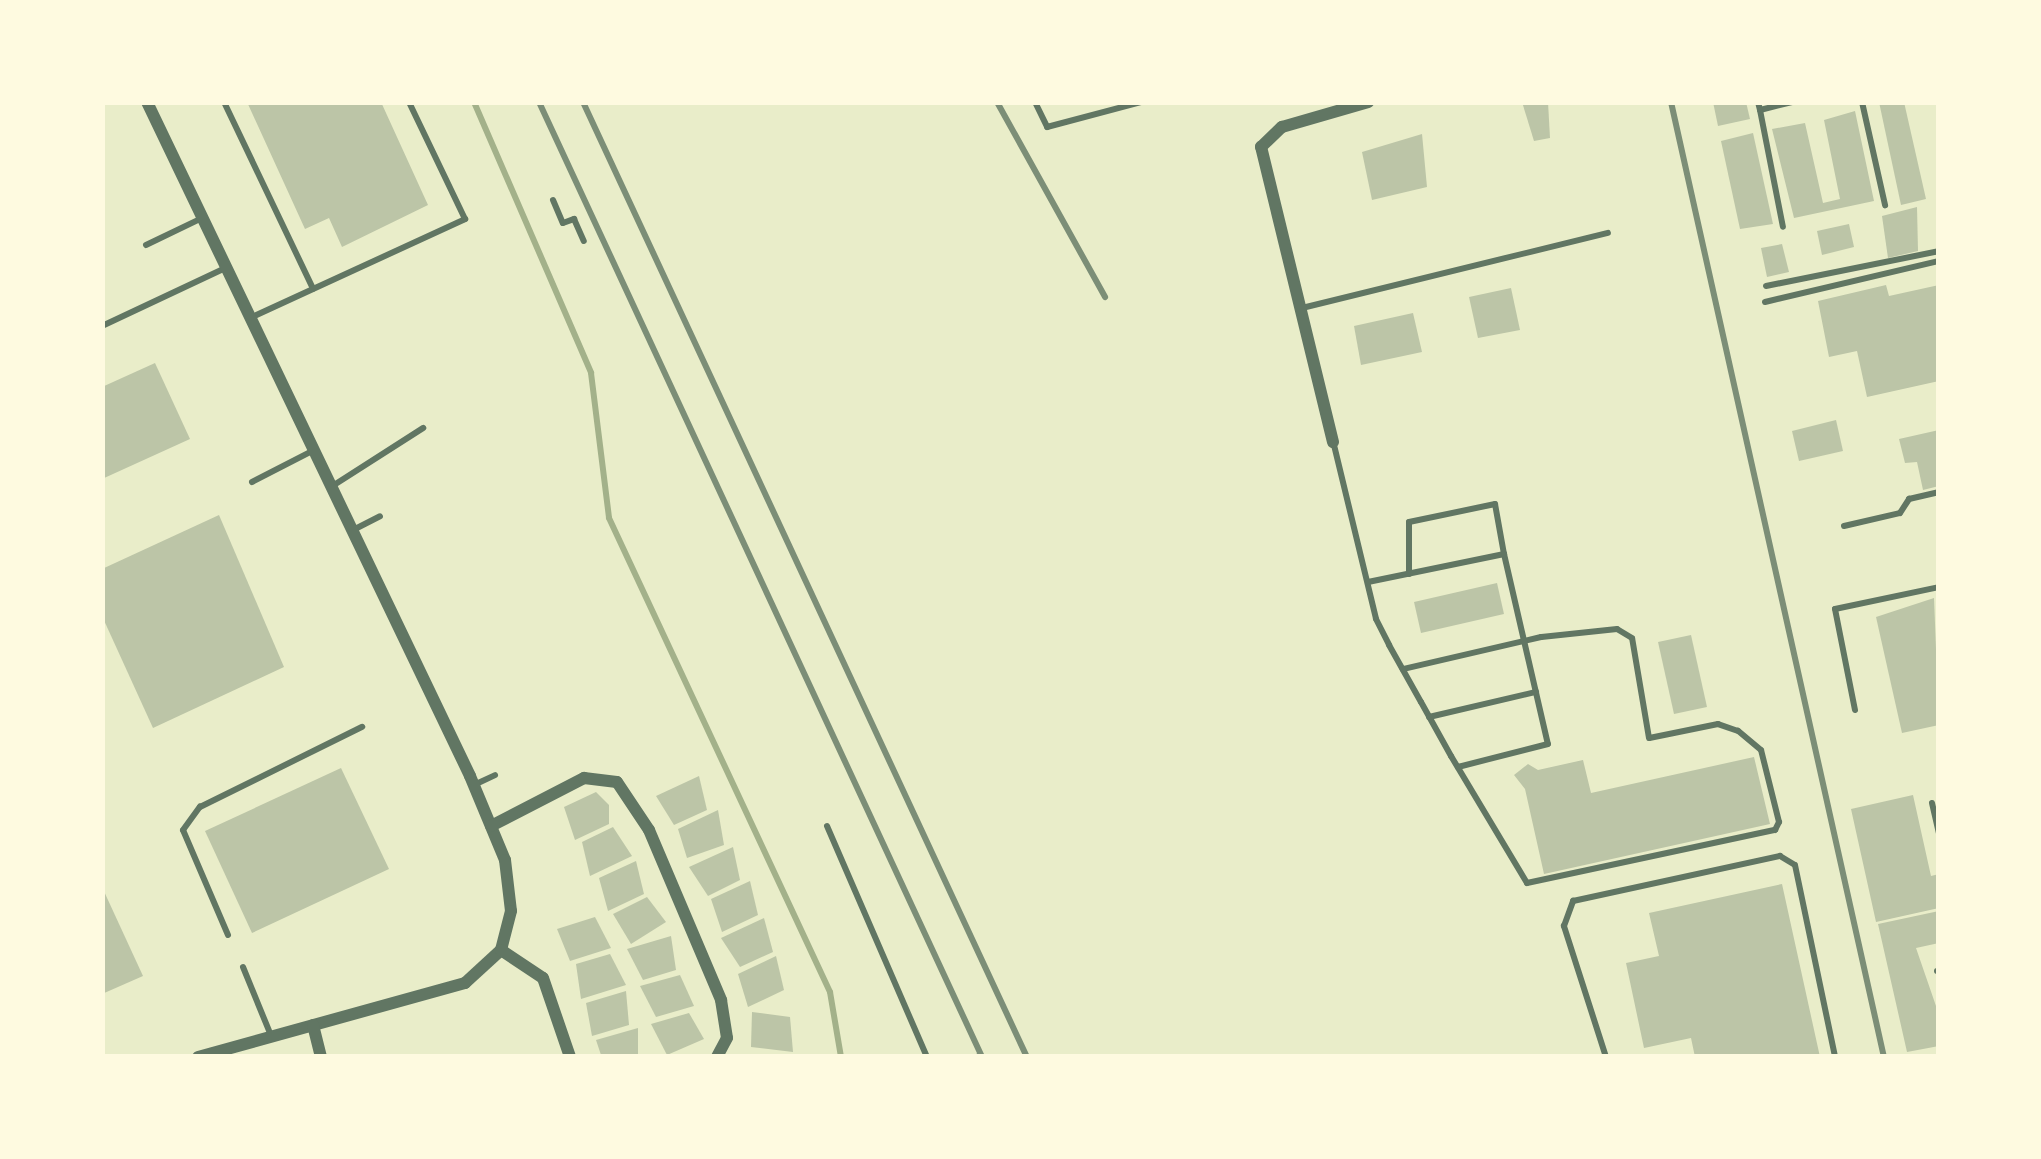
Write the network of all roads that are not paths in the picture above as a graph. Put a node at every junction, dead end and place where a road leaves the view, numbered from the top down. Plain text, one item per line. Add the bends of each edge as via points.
1 (147, 102) edge
2 (224, 102) edge
3 (409, 102) edge
4 (1035, 102) edge
5 (1141, 102) edge
6 (1368, 102) edge
7 (1793, 102) edge
8 (1862, 102) edge
9 (1759, 106) edge
10 (553, 200) dead end
11 (1885, 205) dead end
12 (202, 218) junction
13 (1783, 227) dead end
14 (1607, 233) dead end
15 (584, 241) dead end
16 (146, 245) dead end
17 (1939, 251) edge
18 (1939, 261) edge
19 (226, 268) junction
20 (1766, 286) dead end
21 (313, 290) junction
22 (1765, 302) dead end
23 (1300, 309) junction
24 (250, 318) junction
25 (102, 326) edge
26 (423, 428) dead end
27 (1333, 442) joint
28 (314, 450) junction
29 (252, 482) dead end
30 (331, 487) junction
31 (1939, 492) edge
32 (380, 516) dead end
33 (1844, 526) dead end
34 (352, 531) junction
35 (1504, 554) junction
36 (1409, 574) junction
37 (1368, 582) junction
38 (1939, 587) edge
39 (1525, 641) junction
40 (1402, 669) junction
41 (1536, 692) junction
42 (1855, 710) dead end
43 (1430, 717) junction
44 (362, 727) dead end
45 (1457, 766) junction
46 (495, 775) dead end
47 (472, 781) junction
48 (1932, 803) dead end
49 (490, 826) junction
50 (827, 826) dead end
51 (1939, 833) edge
52 (228, 935) dead end
53 (501, 950) junction
54 (243, 967) dead end
55 (313, 1025) junction
56 (272, 1037) junction
57 (198, 1057) edge
58 (321, 1057) edge
59 (570, 1057) edge
60 (717, 1057) edge
61 (927, 1057) edge
62 (1606, 1057) edge
63 (1835, 1057) edge

1 - 12 street
2 - 21 lane
3 - 21 lane via 465,219
4 - 5 lane via 1048,127
6 - 23 street via 1282,128 1261,147
7 - 9 lane
8 - 11 lane
9 - 13 lane
10 - 15 lane
12 - 16 lane
12 - 19 street
14 - 23 lane
17 - 20 lane
18 - 22 lane
19 - 24 street
19 - 25 lane
21 - 24 lane
23 - 27 street
24 - 28 street
26 - 30 lane
27 - 37 lane
28 - 29 lane
28 - 30 street
30 - 34 street
31 - 33 lane via 1909,499 1900,513
32 - 34 lane
34 - 47 street
35 - 36 lane
35 - 36 lane via 1495,504 1409,522
35 - 39 lane
36 - 37 lane
37 - 40 lane via 1376,620
38 - 42 lane via 1835,609
39 - 40 lane
39 - 41 lane
39 - 45 lane via 1589,630 1632,638 1649,738 1718,724 1738,731 1761,750 1775,830 1527,883
40 - 43 lane
41 - 43 lane
41 - 45 lane via 1548,744
43 - 45 lane
44 - 52 lane via 200,807 183,830
46 - 47 lane
47 - 49 street
48 - 51 lane
49 - 53 street via 511,911
49 - 60 street via 584,778 617,782 649,830 721,1000 727,1038
50 - 61 lane
53 - 55 street via 465,983
53 - 59 street via 543,978
54 - 56 lane
55 - 56 street
55 - 58 street
56 - 57 street
62 - 63 lane via 1564,926 1573,901 1780,856 1795,865

